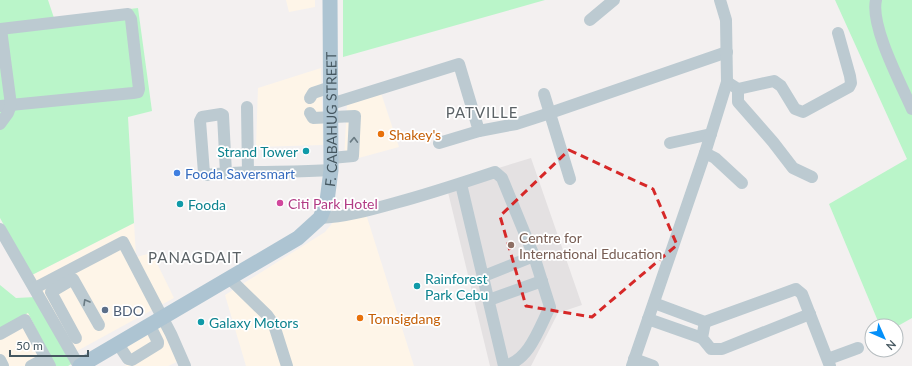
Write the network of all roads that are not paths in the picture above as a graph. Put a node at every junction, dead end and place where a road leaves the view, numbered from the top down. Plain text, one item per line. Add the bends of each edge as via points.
1 (330, 0) edge
2 (614, 0) edge
3 (720, 0) edge
4 (876, 0) edge
5 (590, 20) dead end
6 (0, 29) edge
7 (838, 33) dead end
8 (727, 52) junction
9 (727, 82) junction
10 (331, 87) junction
11 (738, 89) junction
12 (544, 94) dead end
13 (310, 98) dead end
14 (5, 106) edge
15 (247, 107) dead end
16 (912, 109) edge
17 (331, 110) junction
18 (310, 113) dead end
19 (550, 113) junction
20 (0, 124) edge
21 (479, 131) junction
22 (711, 134) junction
23 (440, 143) dead end
24 (670, 143) dead end
25 (705, 153) junction
26 (331, 164) junction
27 (226, 173) junction
28 (248, 174) junction
29 (812, 177) dead end
30 (570, 179) dead end
31 (742, 183) dead end
32 (461, 184) junction
33 (320, 218) junction
34 (0, 229) edge
35 (534, 256) junction
36 (484, 276) junction
37 (230, 279) junction
38 (542, 281) junction
39 (35, 288) junction
40 (489, 300) junction
41 (654, 303) junction
42 (810, 314) junction
43 (163, 318) junction
44 (648, 319) junction
45 (705, 322) junction
46 (99, 325) dead end
47 (150, 326) junction
48 (0, 334) edge
49 (76, 338) dead end
50 (702, 338) junction
51 (118, 344) junction
52 (858, 348) dead end
53 (0, 360) edge
54 (48, 362) edge
55 (633, 362) edge
56 (829, 363) edge
57 (3, 366) edge
58 (31, 366) edge
59 (80, 366) edge
60 (184, 366) edge
61 (287, 366) edge
62 (505, 366) edge
63 (653, 366) edge

1 - 10 main road, F. CABAHUG STREET
2 - 5 street
3 - 8 street via 726,20
4 - 16 street via 874,8 879,30
6 - 14 street
6 - 14 street via 128,14 131,19 139,89 138,92
7 - 11 street via 851,83 846,90 803,112 795,109 781,86 774,81
8 - 9 street
8 - 19 street
9 - 11 street
9 - 22 street
10 - 13 street via 313,92
10 - 17 main road, F. CABAHUG STREET
11 - 29 street via 738,102 774,142 793,168
12 - 19 street
14 - 20 street via 8,114
15 - 28 street
17 - 18 street via 313,118
17 - 21 street via 460,64
17 - 26 main road, F. CABAHUG STREET
26 -> 17 street via 353,156 354,116
19 - 21 street via 516,124
19 - 30 street
21 - 23 street
22 - 24 street
22 - 25 street
25 - 31 street via 715,158
25 - 41 street
26 - 28 street
26 - 33 main road, F. CABAHUG STREET via 326,201
27 - 27 street via 224,116 221,114 202,117 200,120 204,174
27 - 28 street
32 - 33 street via 378,207
32 - 35 street via 495,172 502,178
32 - 36 street
33 - 37 main road, F. CABAHUG STREET via 298,238
34 - 39 street
35 - 36 street
35 - 38 street
36 - 40 street
37 - 43 main road, F. CABAHUG STREET
37 - 61 street via 274,325
38 - 40 street
38 - 62 street via 550,307 530,347 514,364
39 - 43 street via 123,242
39 - 59 street
40 - 62 street
41 - 44 street
41 - 45 street
42 - 45 street via 802,294 796,288
42 - 50 street via 722,349 711,349
42 - 56 street
43 - 47 main road, F. CABAHUG STREET
43 - 60 street
44 - 50 street
44 - 55 street
45 - 50 street
46 -> 49 street via 73,279 51,292
47 - 51 main road, F. CABAHUG STREET
47 - 51 street via 158,342 150,350 130,360
48 - 54 street via 25,320
51 - 59 main road, F. CABAHUG STREET
52 - 56 street
53 - 57 street
54 - 58 street
55 - 63 street

